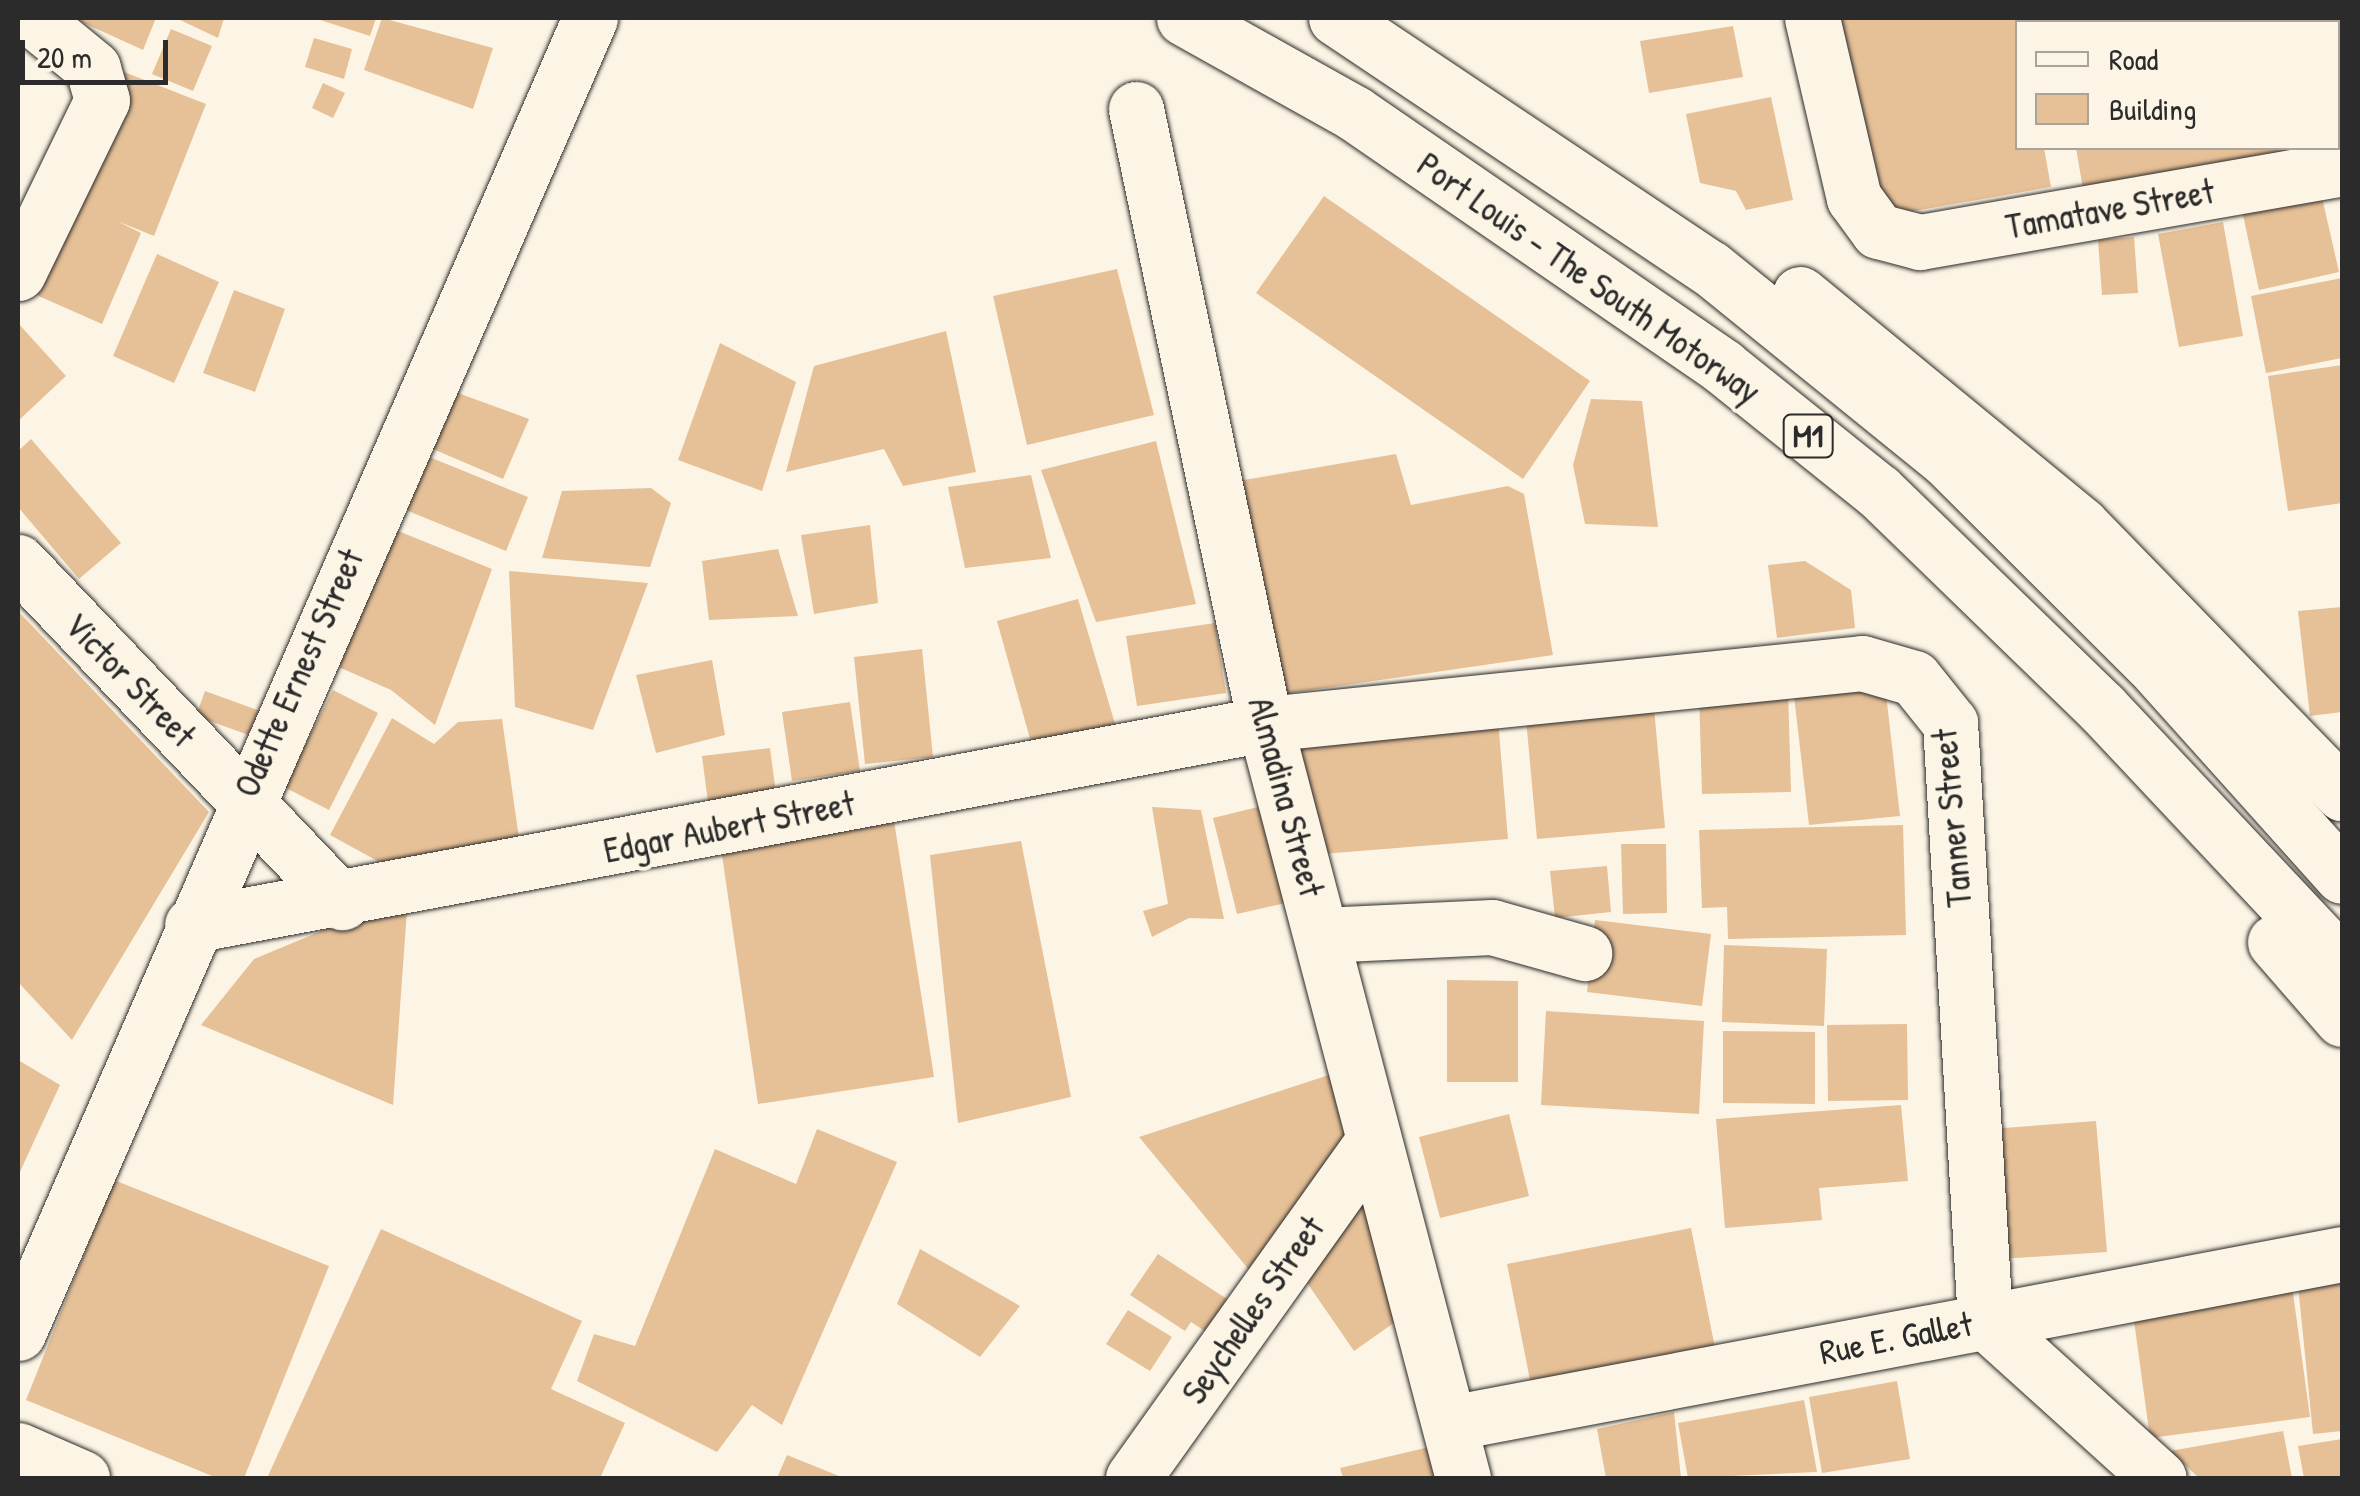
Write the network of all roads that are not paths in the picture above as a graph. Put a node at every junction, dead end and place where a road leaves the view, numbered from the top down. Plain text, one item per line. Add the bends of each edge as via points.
1 (32, 18) edge
2 (590, 18) edge
3 (1184, 18) edge
4 (1336, 18) edge
5 (1812, 18) edge
6 (1454, 89) junction
7 (1136, 109) dead end
8 (2342, 168) edge
9 (18, 272) edge
10 (1878, 491) junction
11 (18, 562) edge
12 (1265, 724) junction
13 (2342, 793) edge
14 (243, 798) junction
15 (2342, 876) edge
16 (342, 902) junction
17 (192, 926) junction
18 (1322, 935) junction
19 (1584, 954) dead end
20 (2342, 964) edge
21 (2342, 1018) edge
22 (1373, 1142) junction
23 (2342, 1254) edge
24 (1985, 1321) junction
25 (18, 1333) edge
26 (1450, 1423) junction
27 (18, 1450) edge
28 (82, 1478) edge
29 (1133, 1478) edge
30 (1463, 1478) edge
31 (2160, 1478) edge

1 - 9 main road via 93,68 102,100
2 - 14 main road, Odette Ernest Street
3 - 10 main road, Port Louis – The South Motorway / M1 via 1354,113 1724,368
4 - 6 main road, Port Louis – The South Motorway / M1
5 - 8 main road, Tamatave Street via 1854,198 1878,231 1920,242
6 - 13 main road via 1724,238 1891,362 2081,525
6 - 15 main road, Port Louis – The South Motorway / M1 via 1710,268 1946,459 2151,663
7 - 12 main road, Almadina Street
10 - 20 main road, Port Louis – The South Motorway / M1 via 2102,708
10 - 21 main road
11 - 14 main road, Victor Street
12 - 16 main road, Edgar Aubert Street
12 - 18 main road, Almadina Street
12 - 24 main road, Tanner Street via 1862,662 1914,678 1950,723
14 - 16 main road, Victor Street
14 - 17 main road, Odette Ernest Street
16 - 17 main road, Edgar Aubert Street
17 - 25 main road, Odette Ernest Street
18 - 19 main road via 1492,927
18 - 22 main road, Almadina Street
22 - 26 main road, Almadina Street
22 - 29 main road, Seychelles Street
23 - 24 main road, Rue E. Gallet
24 - 26 main road, Rue E. Gallet
24 - 31 main road
26 - 30 main road, Almadina Street
27 - 28 main road

